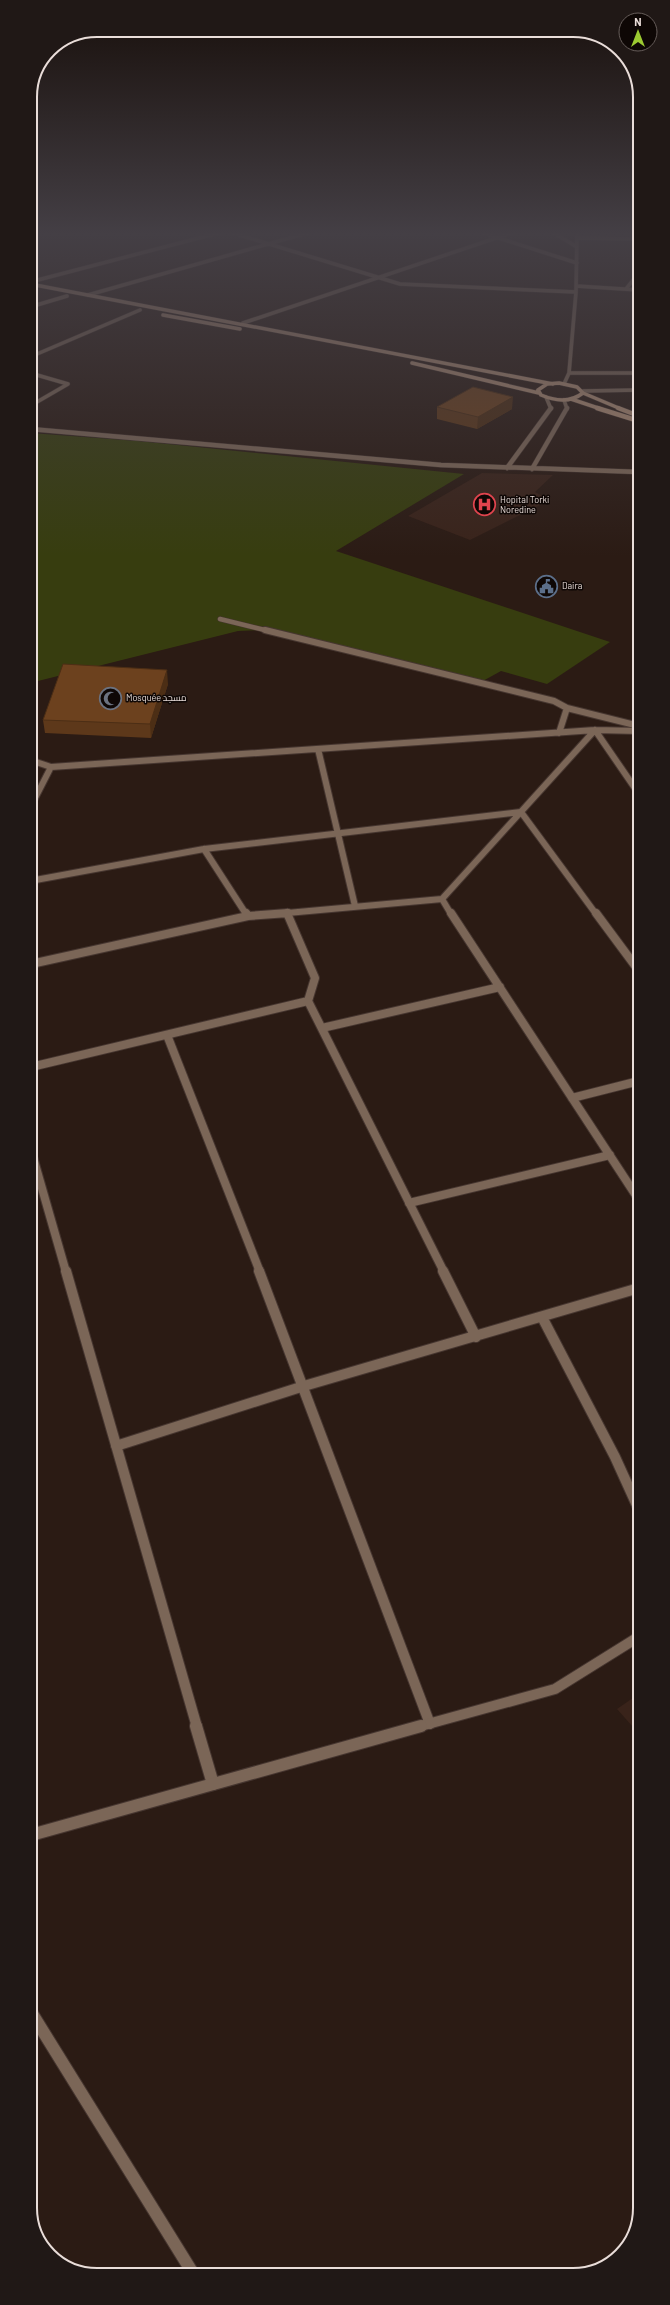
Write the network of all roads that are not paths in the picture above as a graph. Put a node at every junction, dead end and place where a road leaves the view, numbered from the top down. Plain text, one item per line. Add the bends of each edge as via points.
1 (68, 341) edge
2 (298, 341) edge
3 (332, 341) edge
4 (572, 341) edge
5 (37, 354) edge
6 (569, 373) junction
7 (633, 373) edge
8 (37, 375) edge
9 (553, 384) junction
10 (564, 384) junction
11 (578, 387) junction
12 (611, 390) junction
13 (633, 390) edge
14 (583, 392) junction
15 (539, 393) junction
16 (546, 397) junction
17 (571, 399) junction
18 (564, 400) junction
19 (37, 402) edge
20 (633, 413) edge
21 (633, 420) edge
22 (37, 430) edge
23 (507, 468) junction
24 (532, 469) junction
25 (633, 472) edge
26 (220, 619) dead end
27 (568, 708) junction
28 (633, 724) edge
29 (595, 730) junction
30 (633, 731) edge
31 (559, 733) junction
32 (318, 749) junction
33 (37, 762) edge
34 (51, 767) junction
35 (633, 785) edge
36 (37, 794) edge
37 (521, 812) junction
38 (337, 834) junction
39 (204, 849) junction
40 (37, 880) edge
41 (442, 899) junction
42 (355, 906) junction
43 (287, 912) junction
44 (248, 916) junction
45 (37, 962) edge
46 (633, 963) edge
47 (500, 987) junction
48 (308, 1001) junction
49 (322, 1028) junction
50 (167, 1035) junction
51 (37, 1066) edge
52 (633, 1083) edge
53 (572, 1098) junction
54 (610, 1155) junction
55 (37, 1171) edge
56 (633, 1191) edge
57 (409, 1203) junction
58 (633, 1290) edge
59 (542, 1317) junction
60 (476, 1337) junction
61 (304, 1386) junction
62 (116, 1446) junction
63 (633, 1497) edge
64 (633, 1640) edge
65 (430, 1724) junction
66 (213, 1784) junction
67 (37, 1833) edge
68 (37, 2022) edge
69 (190, 2268) edge

1 - 5 street
2 - 15 main road via 404,361
3 - 9 main road
4 - 6 street
6 - 7 street
6 - 10 street
8 - 19 street via 68,384
9 - 10 main road
9 - 15 main road via 542,386
10 - 11 main road
11 - 12 street
11 - 14 main road
12 - 13 street
12 - 14 street
14 - 17 main road
14 - 20 main road
15 - 16 main road
16 - 18 main road
16 - 23 street via 551,408
17 - 18 main road
17 - 21 main road
18 - 24 street via 567,409
22 - 23 street via 441,465
23 - 24 street
24 - 25 street
26 - 27 street via 554,701
27 - 28 street
27 - 31 street
29 - 30 street
29 - 31 street
29 - 35 street
29 - 37 street
31 - 32 street
32 - 34 street
32 - 38 street
33 - 34 street
34 - 36 street
37 - 38 street
37 - 41 street
37 - 46 street
38 - 39 street
38 - 42 street
39 - 40 street
39 - 44 street
41 - 42 street
41 - 47 street
42 - 43 street
43 - 44 street
43 - 48 street via 315,978
44 - 45 street
47 - 49 street
47 - 53 street
48 - 49 street
48 - 50 street
49 - 57 street
50 - 51 street
50 - 61 street
52 - 53 street
53 - 54 street
54 - 56 street
54 - 57 street
55 - 62 street
57 - 60 street
58 - 59 street
59 - 60 street
59 - 63 street
60 - 61 street
61 - 62 street
61 - 65 street
62 - 66 street
64 - 65 street via 555,1689
65 - 66 street
66 - 67 street
68 - 69 street

